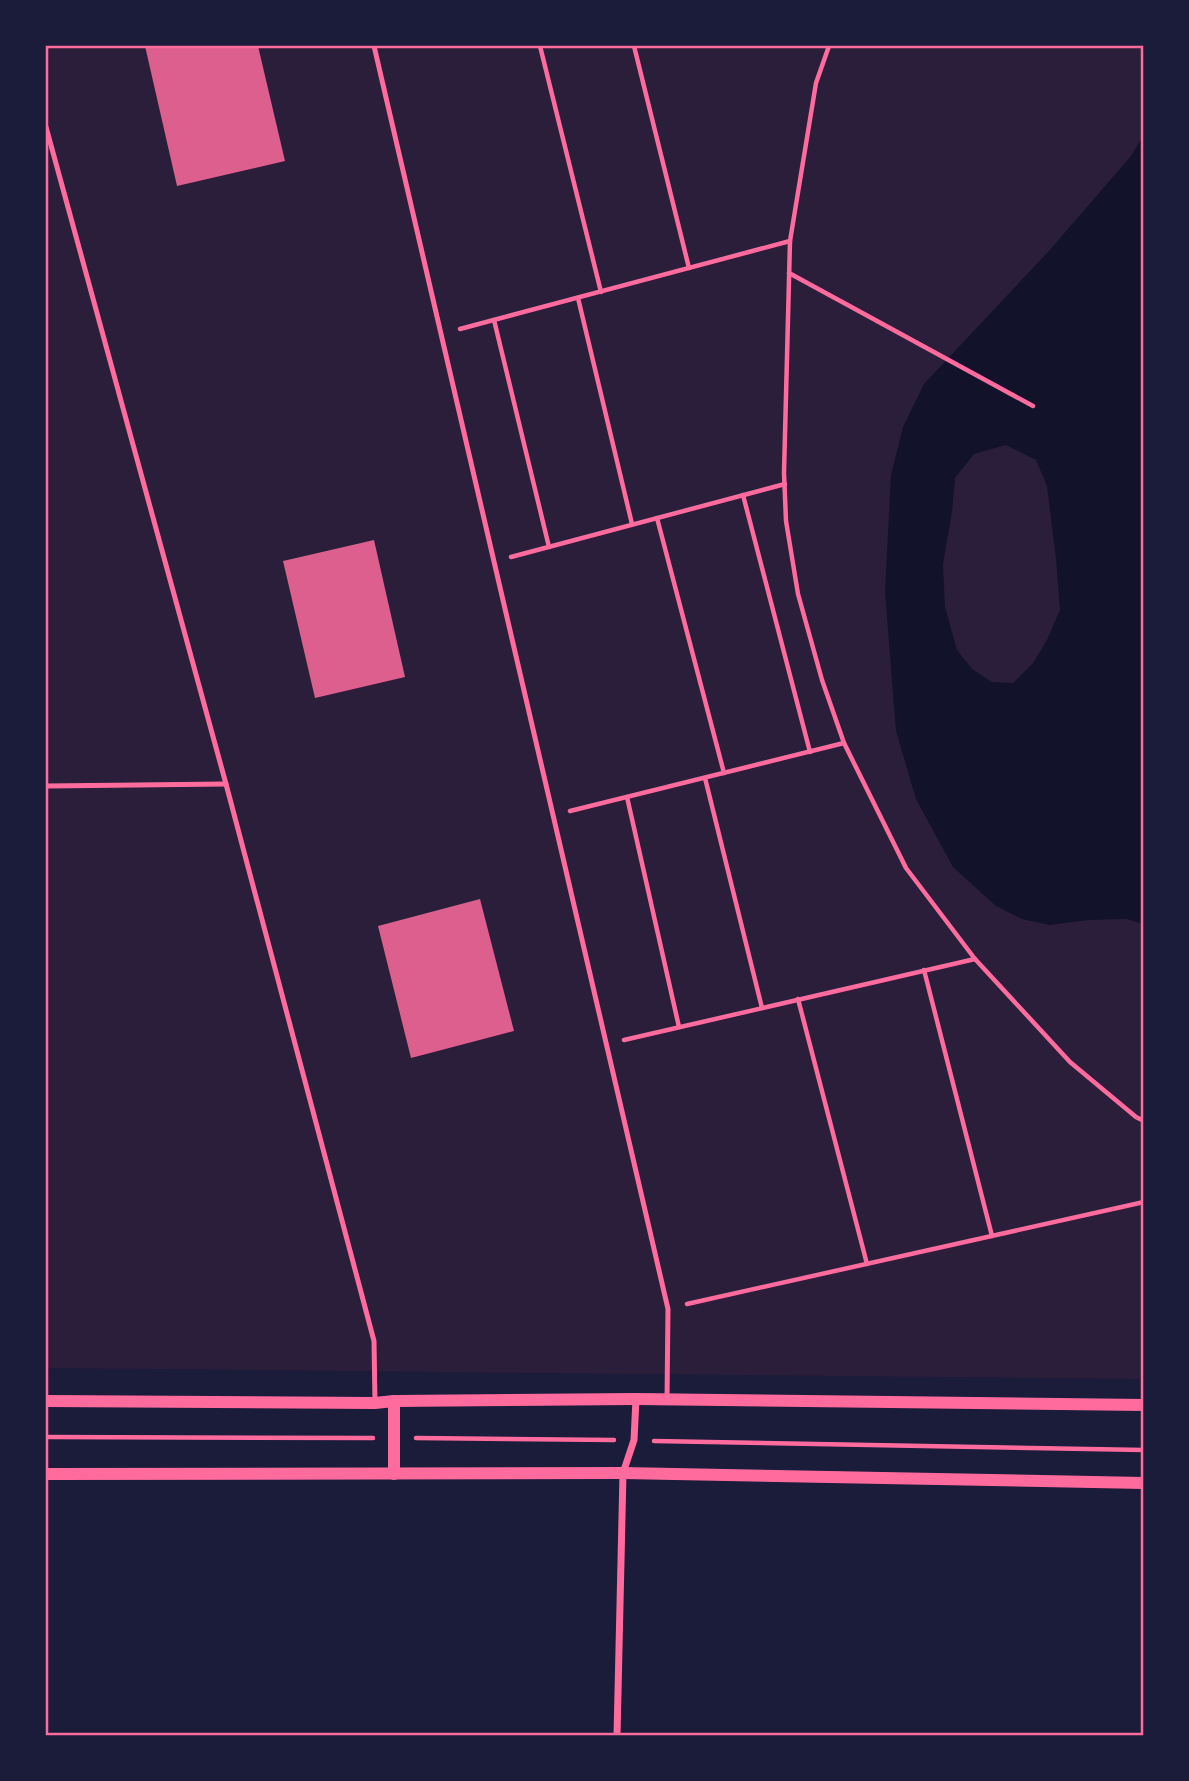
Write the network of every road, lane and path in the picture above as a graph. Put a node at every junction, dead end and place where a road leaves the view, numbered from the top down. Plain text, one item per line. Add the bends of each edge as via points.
1 (374, 46) edge
2 (540, 46) edge
3 (634, 46) edge
4 (829, 46) edge
5 (46, 127) edge
6 (790, 241) junction
7 (689, 268) junction
8 (789, 273) junction
9 (601, 292) junction
10 (578, 298) junction
11 (494, 320) junction
12 (441, 334) junction
13 (1033, 406) dead end
14 (785, 484) junction
15 (743, 495) junction
16 (657, 518) junction
17 (632, 524) junction
18 (550, 547) junction
19 (494, 561) junction
20 (844, 743) junction
21 (810, 752) junction
22 (724, 773) junction
23 (705, 778) junction
24 (226, 784) junction
25 (46, 786) edge
26 (627, 797) junction
27 (553, 815) junction
28 (975, 958) junction
29 (924, 970) junction
30 (798, 999) junction
31 (762, 1008) junction
32 (679, 1027) junction
33 (606, 1044) junction
34 (1143, 1121) edge
35 (1143, 1202) edge
36 (992, 1236) junction
37 (866, 1264) junction
38 (668, 1309) junction
39 (636, 1399) junction
40 (667, 1399) junction
41 (46, 1401) edge
42 (394, 1401) junction
43 (375, 1403) junction
44 (1143, 1405) edge
45 (46, 1437) edge
46 (394, 1438) junction
47 (634, 1440) junction
48 (1143, 1450) edge
49 (623, 1473) junction
50 (46, 1474) edge
51 (394, 1474) junction
52 (1143, 1483) edge
53 (617, 1735) edge

1 - 12 lane
2 - 9 path
3 - 7 path
4 - 6 path via 816,83
5 - 24 lane
6 - 7 path
6 - 8 path
7 - 9 path
8 - 13 path
8 - 14 path
9 - 10 path
10 - 11 path
10 - 17 path
11 - 12 path
11 - 18 path
12 - 19 lane
14 - 15 path
14 - 20 path via 798,594
15 - 16 path
15 - 21 path
16 - 17 path
16 - 22 path
17 - 18 path
18 - 19 path
19 - 27 lane
20 - 21 path
20 - 28 path via 906,868
21 - 22 path
22 - 23 path
23 - 26 path
23 - 31 path
24 - 25 lane
24 - 43 lane via 374,1341
26 - 27 path
26 - 32 path
27 - 33 lane
28 - 29 path
28 - 34 path via 1070,1062
29 - 30 path
29 - 36 path
30 - 31 path
30 - 37 path
31 - 32 path
32 - 33 path
33 - 38 lane
35 - 36 path
36 - 37 path
37 - 38 path
38 - 40 lane
39 - 40 street
39 - 42 street
39 - 47 street
40 - 44 street
41 - 43 street
42 - 43 street
42 - 46 street
45 - 46 path
46 - 47 path
46 - 51 street
47 - 48 path
47 - 49 street
49 - 51 street
49 - 52 street
49 - 53 street
50 - 51 street

